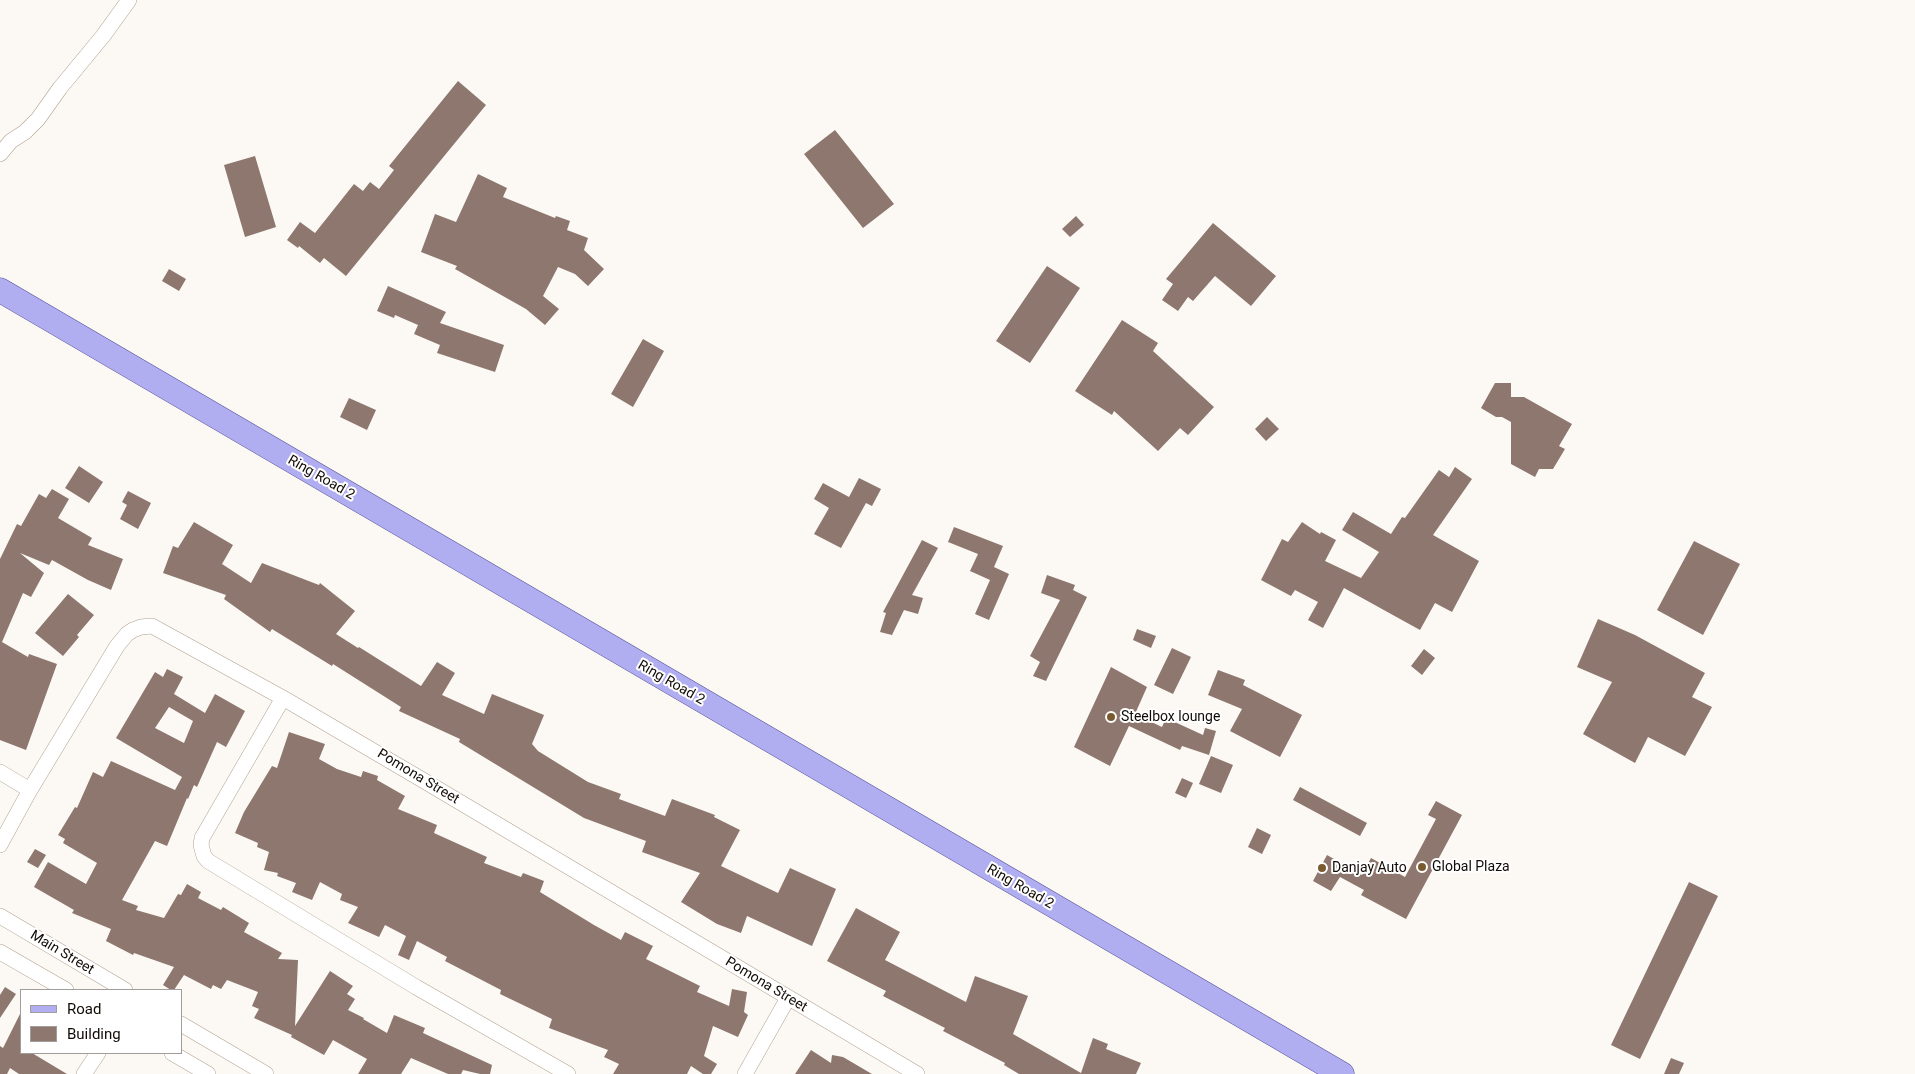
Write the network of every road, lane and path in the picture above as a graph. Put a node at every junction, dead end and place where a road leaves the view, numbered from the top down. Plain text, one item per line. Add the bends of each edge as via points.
1 (129, 0) edge
2 (0, 154) edge
3 (0, 290) edge
4 (283, 698) junction
5 (0, 772) edge
6 (30, 790) junction
7 (0, 845) edge
8 (0, 916) edge
9 (0, 952) edge
10 (64, 989) edge
11 (123, 989) edge
12 (788, 998) junction
13 (182, 1025) edge
14 (97, 1054) edge
15 (174, 1054) edge
16 (84, 1074) edge
17 (208, 1074) edge
18 (266, 1074) edge
19 (568, 1074) edge
20 (745, 1074) edge
21 (917, 1074) edge
22 (1342, 1074) edge

1 - 2 street via 38,119
3 - 22 main road, Ring Road 2
4 - 6 street, Pomona Street via 152,626 141,627 127,634 117,646
4 - 12 street, Pomona Street
4 - 19 street via 202,838 204,856 408,982
5 - 6 street
6 - 7 street, Pomona Street
8 - 11 street, Main Street
9 - 10 street
12 - 20 street
12 - 21 street, Pomona Street
13 - 18 street
14 - 16 street
15 - 17 street

